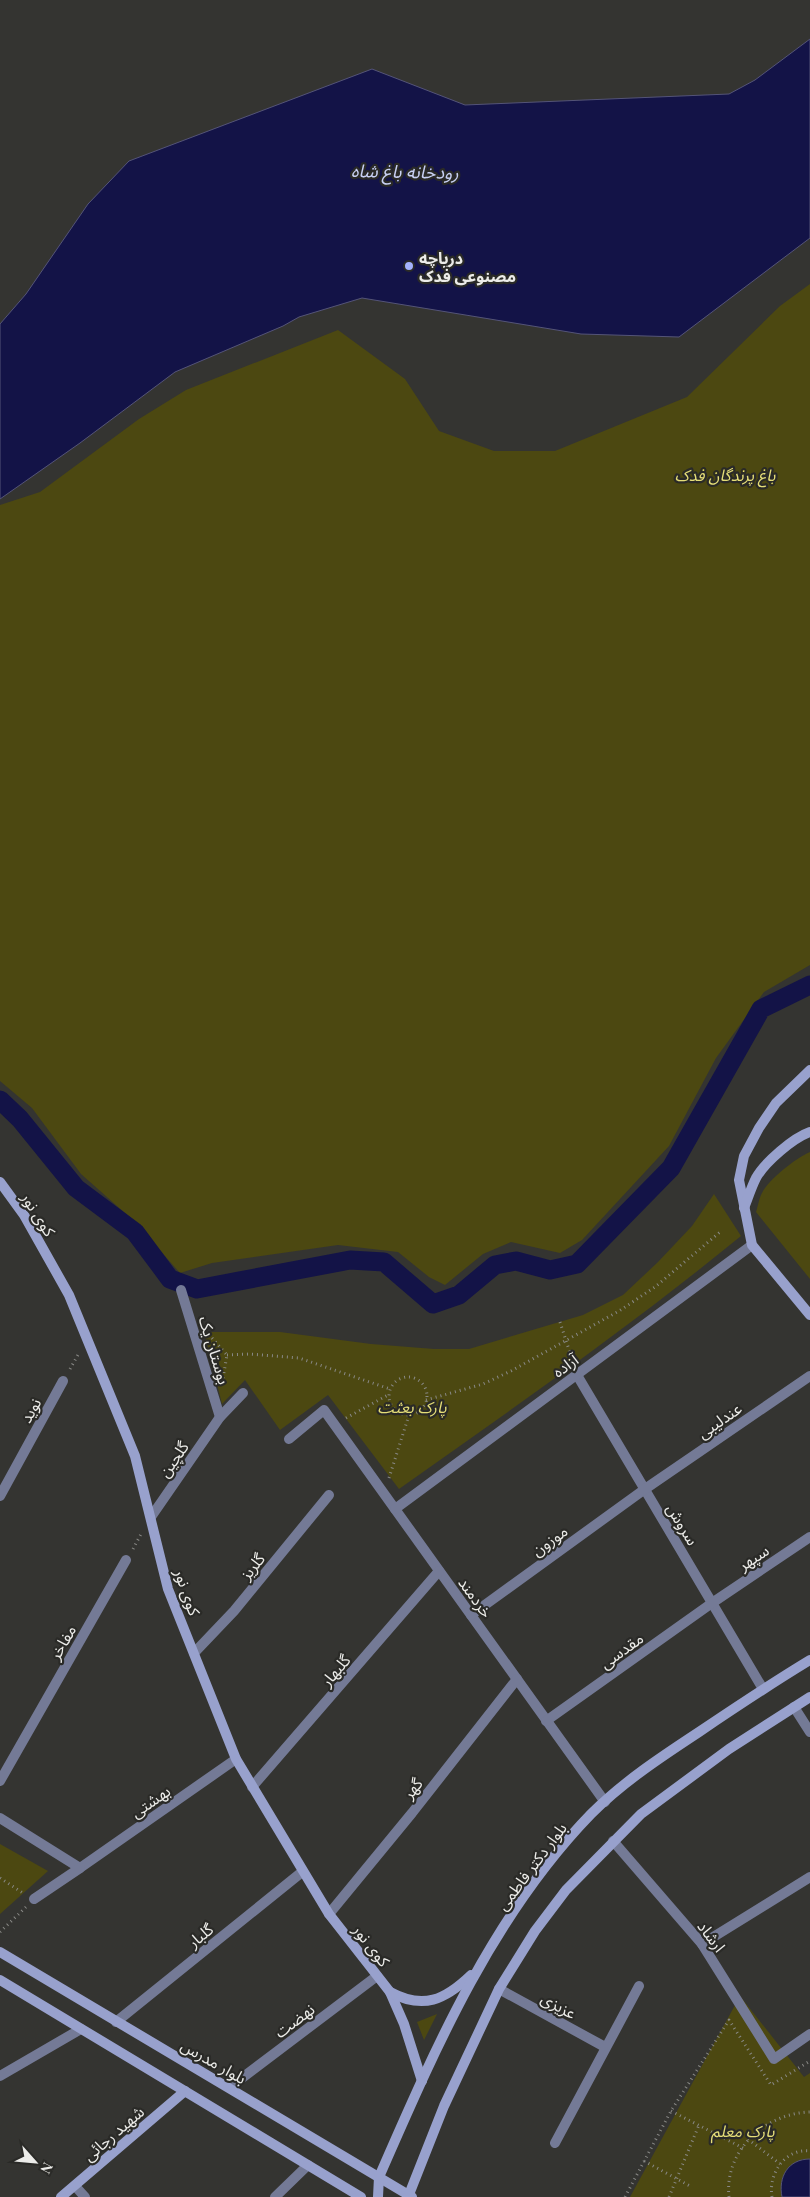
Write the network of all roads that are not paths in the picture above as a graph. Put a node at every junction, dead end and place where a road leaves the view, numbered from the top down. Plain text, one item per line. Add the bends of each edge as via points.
1 (810, 1070) edge
2 (810, 1132) edge
3 (0, 1182) edge
4 (744, 1209) junction
5 (752, 1245) junction
6 (181, 1290) dead end
7 (810, 1315) edge
8 (577, 1374) junction
9 (810, 1376) edge
10 (63, 1381) road end
11 (242, 1393) dead end
12 (220, 1418) junction
13 (289, 1439) dead end
14 (645, 1489) junction
15 (329, 1495) dead end
16 (0, 1496) edge
17 (395, 1509) junction
18 (150, 1517) junction
19 (810, 1537) edge
20 (126, 1560) road end
21 (439, 1571) junction
22 (712, 1603) junction
23 (470, 1615) junction
24 (194, 1653) junction
25 (810, 1660) edge
26 (516, 1679) junction
27 (763, 1689) junction
28 (810, 1697) edge
29 (794, 1707) junction
30 (546, 1721) junction
31 (810, 1732) edge
32 (236, 1759) junction
33 (0, 1781) edge
34 (252, 1787) junction
35 (604, 1802) junction
36 (0, 1818) edge
37 (613, 1841) junction
38 (80, 1868) junction
39 (302, 1872) junction
40 (810, 1877) edge
41 (34, 1899) road end
42 (329, 1914) junction
43 (702, 1944) junction
44 (0, 1952) edge
45 (483, 1963) junction
46 (377, 1976) junction
47 (0, 1980) edge
48 (638, 1986) dead end
49 (499, 1989) junction
50 (390, 1992) junction
51 (116, 2022) junction
52 (81, 2029) junction
53 (810, 2034) edge
54 (605, 2047) junction
55 (0, 2076) edge
56 (422, 2081) junction
57 (230, 2088) junction
58 (185, 2091) junction
59 (555, 2143) dead end
60 (308, 2165) junction
61 (379, 2177) junction
62 (75, 2186) junction
63 (410, 2196) edge
64 (61, 2197) edge
65 (85, 2197) edge
66 (275, 2197) edge
67 (361, 2197) edge
68 (378, 2197) edge

1 - 4 main road via 776,1103 744,1156 739,1180
2 - 4 main road via 767,1164 756,1177
3 - 18 main road, کوی نور via 24,1215 69,1295 136,1456
4 - 5 main road
5 - 7 main road
5 - 8 street, آزاده
6 - 12 street, بوستان یک
8 - 14 street, سروش
8 - 17 street, آزاده
9 - 14 street, عندلیبی
10 - 16 street, نوید
11 - 12 street, گلچین
12 - 18 street, گلچین
13 - 17 street, خردمند via 324,1410
14 - 22 street, سروش
14 - 23 street, موزون
15 - 24 street, گلریز via 234,1611
17 - 21 street, خردمند
18 - 24 main road, کوی نور via 168,1589
19 - 22 street, سپهر
20 - 33 street, مفاخر
21 - 23 street, خردمند
21 - 34 street, گلبهار
22 - 27 street, سروش
22 - 30 street, مقدسی
23 - 26 street, خردمند
24 - 32 main road, کوی نور
25 - 27 main road, بلوار دکتر فاطمی
26 - 30 street, خردمند
26 - 42 street, گهر
27 - 35 main road, بلوار دکتر فاطمی via 661,1757
28 - 29 main road
29 - 31 street
29 - 37 main road via 665,1796
30 - 35 street, خردمند
32 - 34 main road, کوی نور
32 - 38 street, بهشتی
34 - 39 main road, کوی نور
35 - 45 main road, بلوار دکتر فاطمی via 540,1875
36 - 38 street
37 - 43 street, ارشاد
37 - 49 main road via 566,1890 535,1931
38 - 41 street, بهشتی
39 - 42 main road, کوی نور
39 - 51 street, گلبار
40 - 43 street
42 - 46 main road, کوی نور
43 - 53 street, ارشاد via 774,2058
44 - 51 main road, بلوار مدرس
45 - 50 main road via 458,1987 439,1998 420,2002 403,1999
45 - 56 main road, بلوار دکتر فاطمی via 448,2023
46 - 50 main road, کوی نور
46 - 57 street, نهضت
47 - 52 main road
48 - 54 street
49 - 54 street, عزیزی
49 - 63 main road via 444,2106
50 - 56 main road, کوی نور
51 - 57 main road, بلوار مدرس
52 - 55 street
52 - 58 main road
54 - 59 street
56 - 61 main road, بلوار دکتر فاطمی
57 - 61 main road, بلوار مدرس
58 - 60 main road
58 - 62 main road, شهید رجائی
60 - 66 street
60 - 67 main road
61 - 63 main road, بلوار مدرس
61 - 68 main road
62 - 64 main road, شهید رجائی
62 - 65 street

